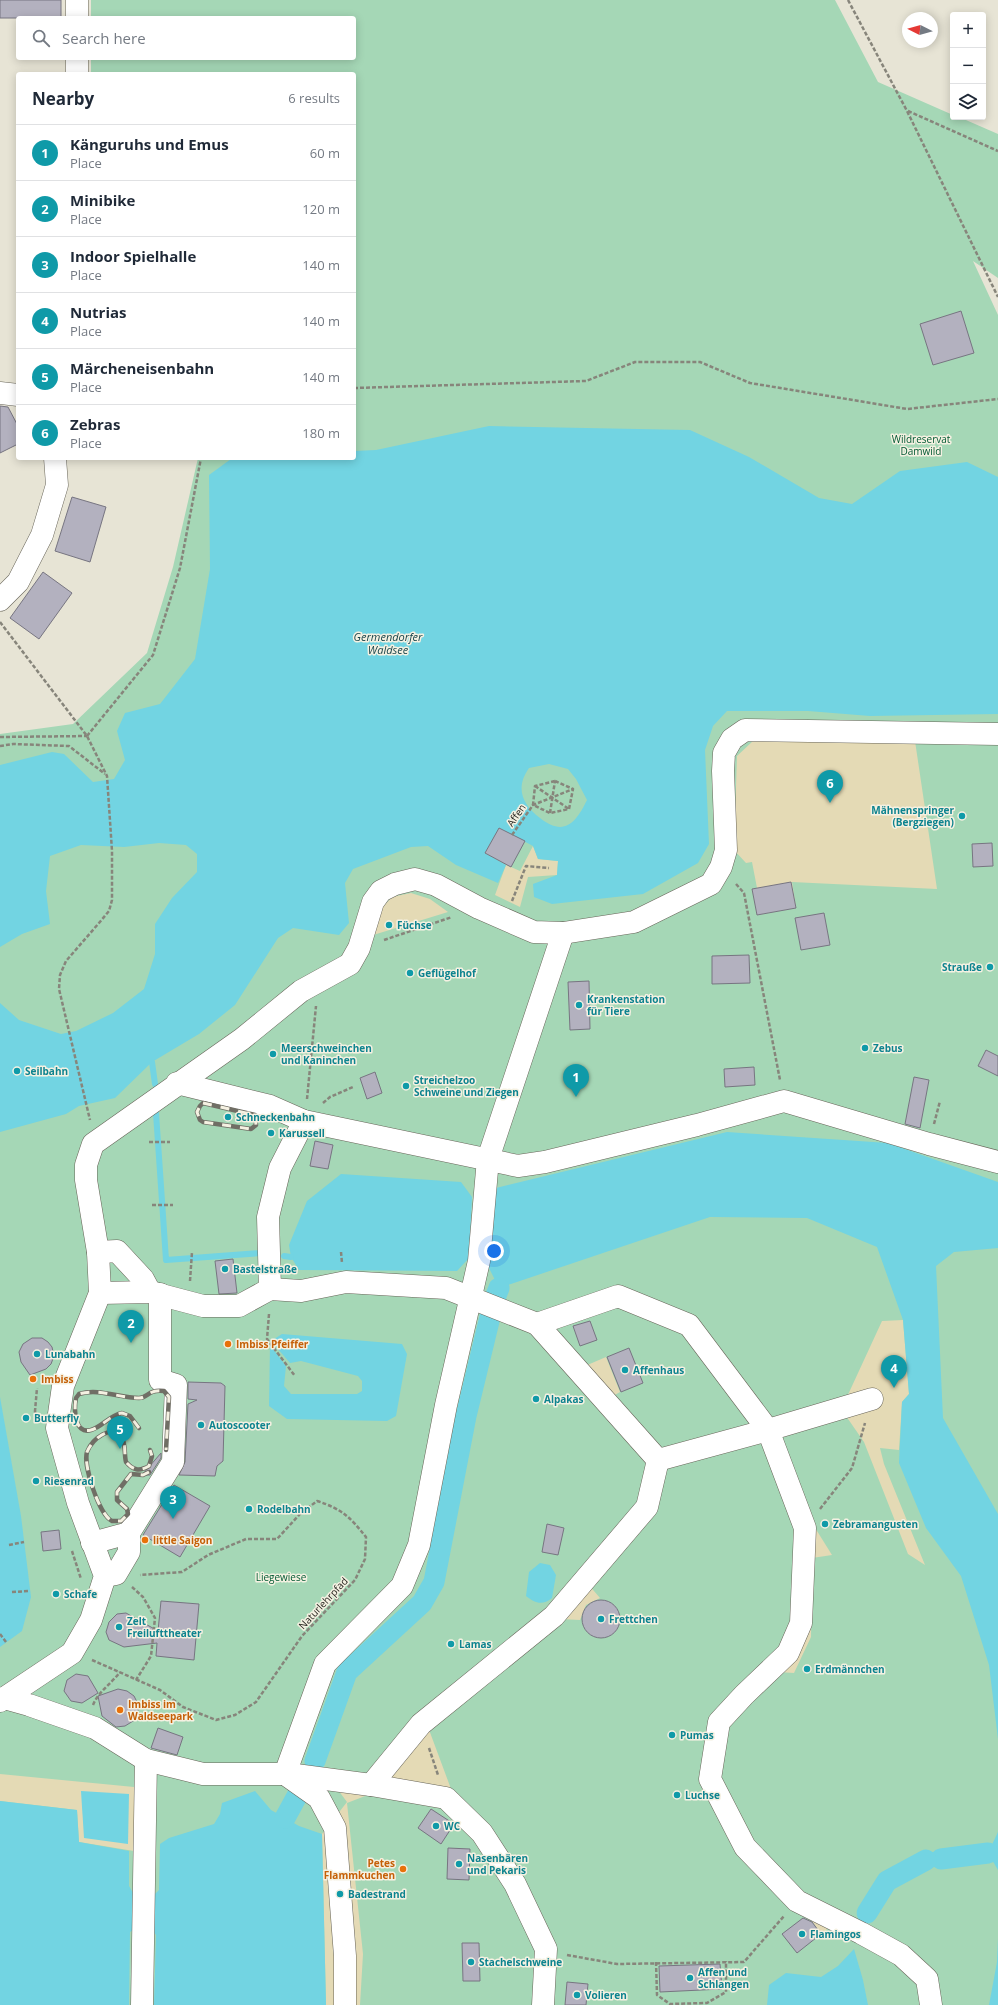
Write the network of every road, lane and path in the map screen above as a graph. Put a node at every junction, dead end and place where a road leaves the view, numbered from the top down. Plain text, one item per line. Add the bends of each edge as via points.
1 (77, 0) edge
2 (848, 0) edge
3 (77, 16) edge
4 (77, 60) edge
5 (77, 72) edge
6 (907, 110) junction
7 (998, 151) edge
8 (998, 297) edge
9 (356, 388) edge
10 (0, 393) edge
11 (16, 395) edge
12 (998, 399) edge
13 (55, 460) edge
14 (201, 460) edge
15 (0, 600) edge
16 (0, 622) edge
17 (998, 734) edge
18 (87, 736) junction
19 (0, 737) edge
20 (0, 746) edge
21 (107, 776) junction
22 (555, 781) junction
23 (535, 786) junction
24 (573, 789) junction
25 (552, 798) junction
26 (533, 805) junction
27 (570, 809) junction
28 (550, 813) junction
29 (512, 835) dead end
30 (721, 867) junction
31 (549, 868) dead end
32 (479, 908) junction
33 (505, 920) junction
34 (563, 933) junction
35 (359, 948) junction
36 (319, 982) junction
37 (177, 1083) junction
38 (353, 1087) dead end
39 (784, 1101) junction
40 (88, 1110) dead end
41 (304, 1121) junction
42 (149, 1142) dead end
43 (170, 1142) dead end
44 (488, 1159) junction
45 (998, 1162) edge
46 (152, 1205) dead end
47 (173, 1205) dead end
48 (98, 1252) junction
49 (192, 1252) dead end
50 (190, 1282) dead end
51 (270, 1289) junction
52 (100, 1292) junction
53 (155, 1293) junction
54 (472, 1298) junction
55 (537, 1324) junction
56 (295, 1376) dead end
57 (872, 1399) joint
58 (768, 1430) junction
59 (658, 1460) junction
60 (805, 1528) junction
61 (128, 1533) junction
62 (24, 1542) dead end
63 (92, 1543) junction
64 (9, 1544) dead end
65 (111, 1575) junction
66 (30, 1591) dead end
67 (12, 1592) dead end
68 (0, 1634) edge
69 (6, 1642) dead end
70 (72, 1653) junction
71 (120, 1672) junction
72 (136, 1680) junction
73 (2, 1699) edge
74 (421, 1724) junction
75 (86, 1725) junction
76 (146, 1760) junction
77 (285, 1774) junction
78 (371, 1786) junction
79 (446, 1798) junction
80 (797, 1901) junction
81 (546, 1949) junction
82 (726, 1961) junction
83 (656, 1962) junction
84 (686, 2004) edge
85 (142, 2005) edge
86 (345, 2005) edge
87 (542, 2005) edge
88 (931, 2005) edge

1 - 3 street
2 - 6 path
4 - 5 street
6 - 7 path
6 - 8 path
9 - 12 path via 586,382 635,362 700,362 750,383 907,409
10 - 11 street
13 - 15 street via 57,485 42,534 18,582
14 - 18 path via 180,568 153,655
16 - 18 path
17 - 30 street via 745,730 732,739 724,753 726,850
18 - 19 path
18 - 21 path
20 - 21 path via 69,746
21 - 40 path via 112,900 109,911 66,961 60,975 59,989
22 - 23 path
22 - 24 path
22 - 25 path
23 - 25 path
23 - 26 path
24 - 25 path
24 - 27 path
25 - 26 path
25 - 27 path
25 - 28 path
26 - 28 path
26 - 29 path, Affen
27 - 28 path
30 - 34 street via 711,884 634,922
30 - 39 path via 744,893
31 - 33 path via 526,866
32 - 33 street
32 - 35 path
32 - 35 street via 436,885 416,879 395,884 381,891 373,902
33 - 34 street via 534,932
34 - 44 street
35 - 36 street via 350,964
36 - 37 street via 301,991 242,1039
36 - 41 path
37 - 41 street via 270,1106
37 - 48 street via 93,1144 86,1165 86,1180
38 - 41 path via 330,1097
39 - 44 street via 545,1162 518,1166
39 - 45 street
41 - 44 street
41 - 51 street via 280,1168 268,1217
42 - 43 path
44 - 54 street
46 - 47 path
48 - 52 street
48 - 53 street via 117,1251
49 - 50 path
51 - 53 street via 239,1306 204,1306
51 - 54 street via 301,1291 346,1282 446,1288
51 - 56 path via 268,1339
52 - 53 street
52 - 63 street via 63,1386 57,1428
53 - 61 street via 160,1380 176,1385 173,1462
54 - 55 street
54 - 77 street via 446,1405 420,1546 402,1586 325,1664
55 - 58 street via 618,1296 689,1325
55 - 59 street
57 - 58 street
57 - 60 path via 852,1468
58 - 59 street
58 - 60 street
59 - 74 street via 647,1507 554,1616
60 - 80 street via 801,1623 788,1653 719,1722 710,1779 745,1847
61 - 63 street
61 - 65 street via 129,1552
62 - 64 path
63 - 65 street
65 - 70 street via 91,1620
65 - 72 path via 143,1597 155,1618 151,1656
65 - 72 path, Naturlehrpfad via 149,1576 182,1572 208,1556 246,1539 277,1539 316,1501 336,1507 354,1522 366,1537 365,1559 355,1580 302,1636 256,1702 235,1716 216,1720 183,1707 160,1690
66 - 67 path
68 - 69 path
70 - 71 path, Naturlehrpfad
70 - 73 street
71 - 72 path, Naturlehrpfad
71 - 75 path via 96,1699
73 - 75 street
74 - 78 street
74 - 79 path
75 - 76 street
76 - 77 street via 203,1774
76 - 85 street
77 - 78 street
77 - 86 street via 319,1798 335,1828 346,1956
78 - 79 street
79 - 81 street via 482,1833 516,1884
80 - 82 path via 744,1962
80 - 88 street via 901,1955 927,1979
81 - 83 path via 617,1964
81 - 87 street
82 - 83 path
82 - 84 path via 726,1992 707,2003
83 - 84 path via 657,1995 670,2004

